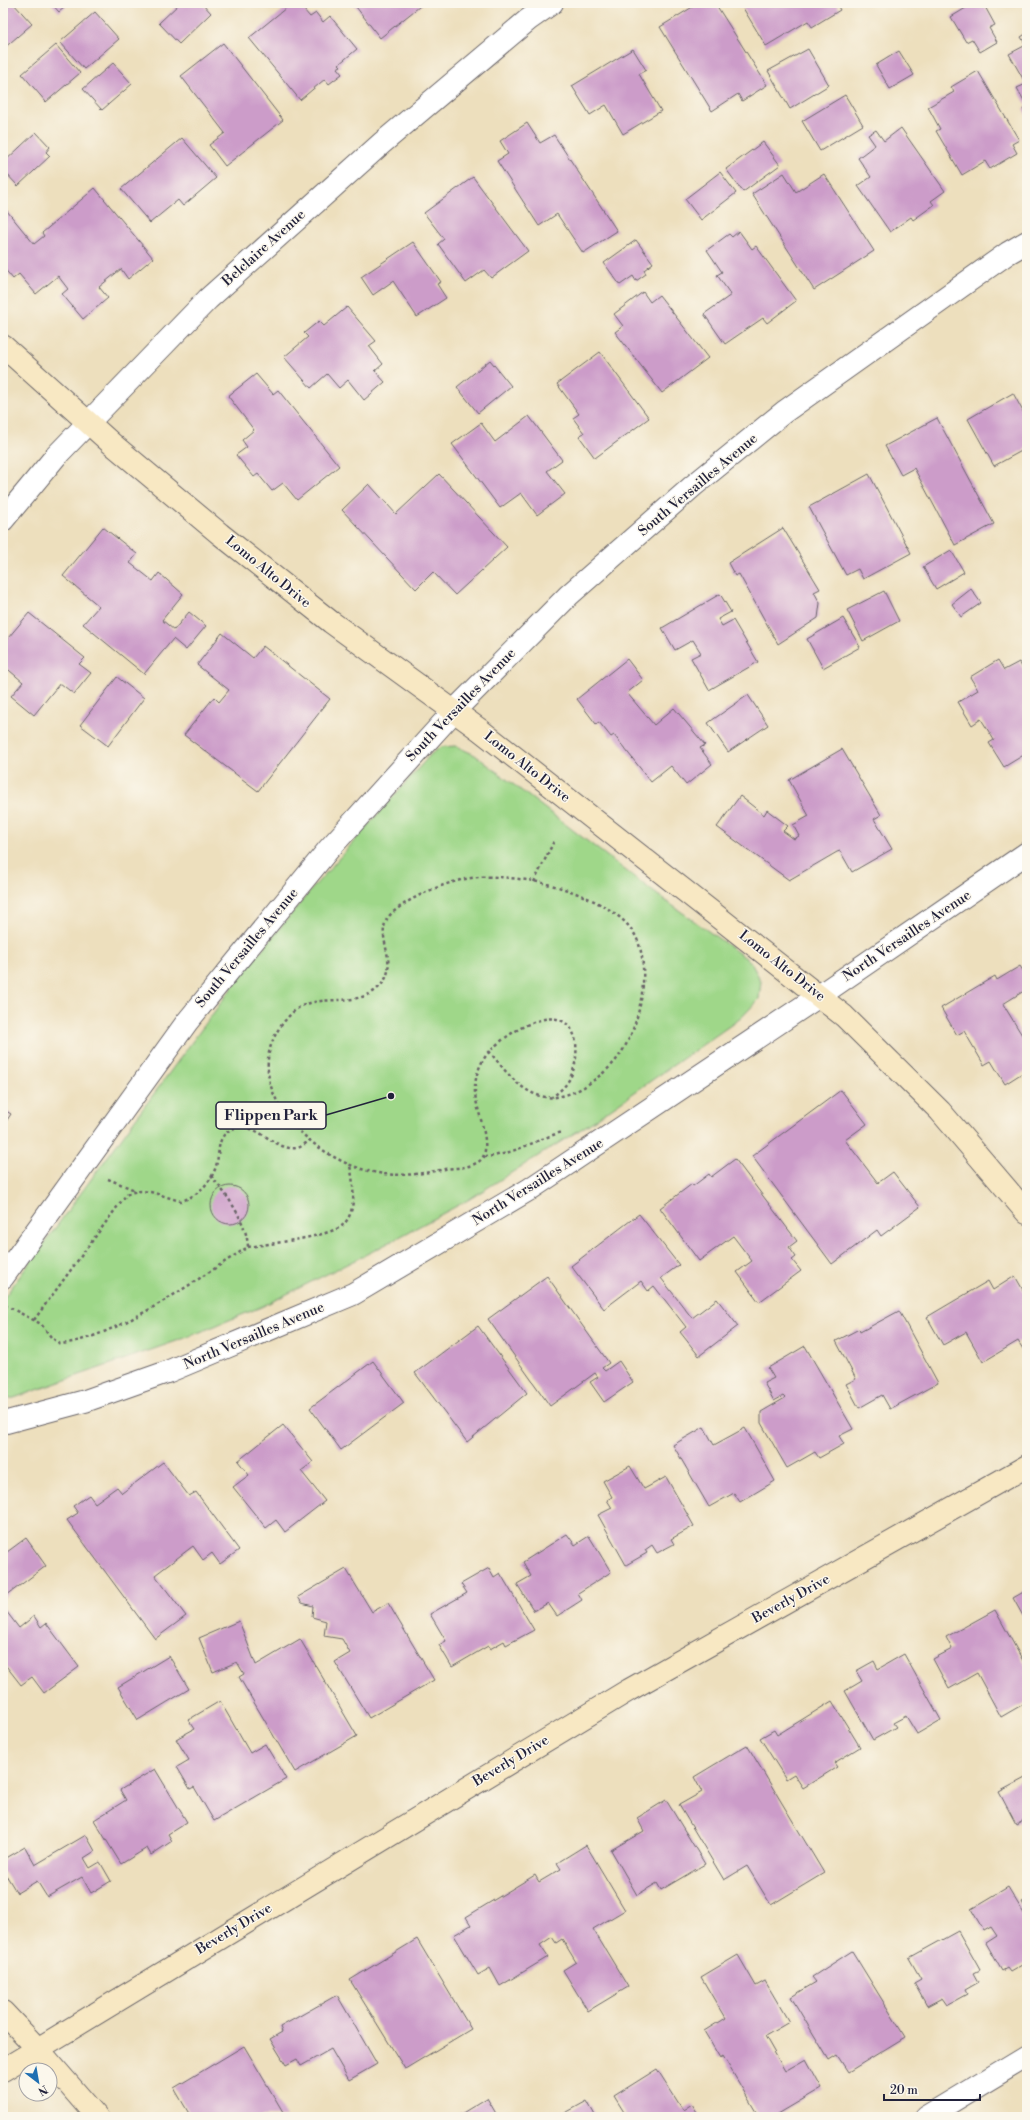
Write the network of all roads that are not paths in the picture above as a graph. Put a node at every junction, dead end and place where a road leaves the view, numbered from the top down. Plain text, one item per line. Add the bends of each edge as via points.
1 (552, 3) edge
2 (1027, 242) edge
3 (3, 346) edge
4 (88, 422) junction
5 (3, 520) edge
6 (454, 711) junction
7 (1027, 853) edge
8 (819, 996) junction
9 (1027, 1213) edge
10 (3, 1277) edge
11 (3, 1423) edge
12 (1027, 1466) edge
13 (3, 2012) edge
14 (38, 2049) junction
15 (1027, 2056) edge
16 (3, 2070) edge
17 (97, 2117) edge
18 (926, 2117) edge

1 - 4 street, Belclaire Avenue via 528,20 382,143 208,299
2 - 6 street, South Versailles Avenue via 784,412 569,595
3 - 4 street, Lomo Alto Drive
4 - 5 street, Belclaire Avenue
4 - 6 street, Lomo Alto Drive via 220,534 324,617
6 - 8 street, Lomo Alto Drive
6 - 10 street, South Versailles Avenue via 328,850 187,1022
7 - 8 street, North Versailles Avenue
8 - 9 street, Lomo Alto Drive via 844,1016 940,1111
8 - 11 street, North Versailles Avenue via 530,1189 353,1294 167,1372 85,1401
12 - 14 street, Beverly Drive via 629,1690
13 - 14 street
14 - 16 street, Beverly Drive
14 - 17 street
15 - 18 street

